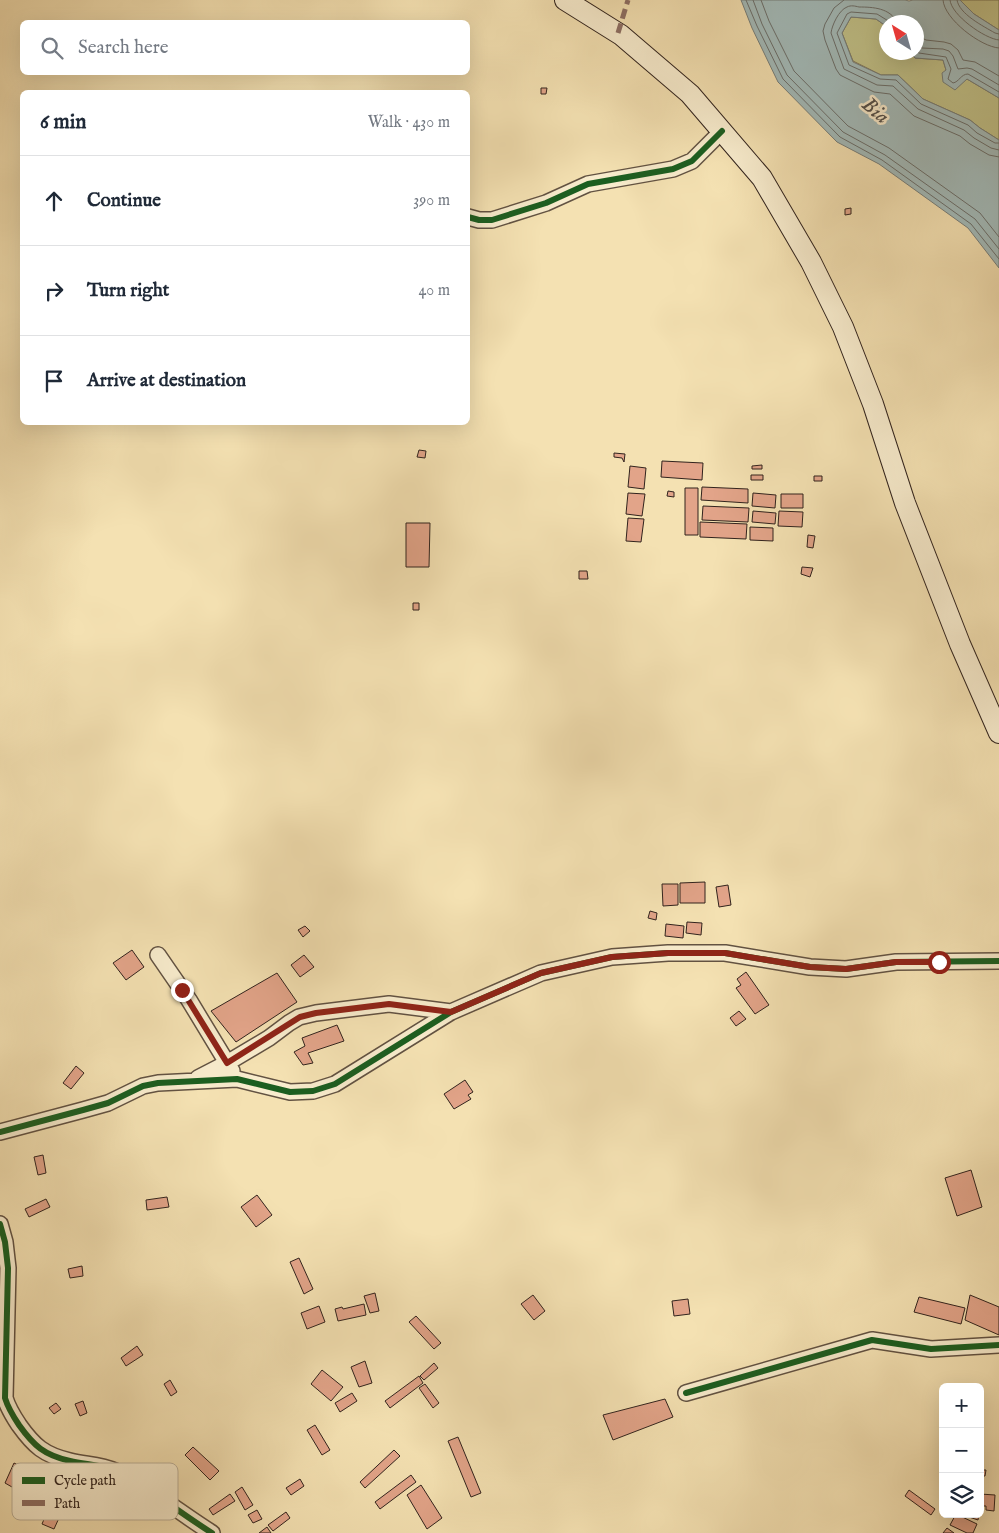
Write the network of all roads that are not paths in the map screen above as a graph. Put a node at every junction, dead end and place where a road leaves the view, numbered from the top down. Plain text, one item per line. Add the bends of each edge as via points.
1 (565, 0) edge
2 (722, 131) junction
3 (470, 218) edge
4 (492, 220) junction
5 (470, 227) edge
6 (999, 733) edge
7 (158, 955) dead end
8 (999, 961) edge
9 (451, 1012) junction
10 (227, 1063) junction
11 (237, 1079) junction
12 (195, 1080) junction
13 (0, 1132) edge
14 (0, 1224) edge
15 (999, 1345) edge
16 (686, 1393) dead end
17 (83, 1463) edge
18 (178, 1510) edge
19 (212, 1533) edge

1 - 2 main road via 621,35 690,94
2 - 4 street via 692,161 673,169 588,184 546,203
2 - 6 main road via 762,178 811,262 843,327 873,404 905,503
3 - 4 street
4 - 5 street
7 - 10 street
8 - 9 street via 896,962 846,969 810,967 725,953 612,957 541,973
9 - 10 street via 389,1004 316,1013 289,1023
9 - 11 street via 335,1084 314,1091 290,1092
10 - 11 street
10 - 12 street
11 - 12 street
12 - 13 street via 143,1086 108,1102
14 - 17 street via 8,1268 5,1398 8,1407 35,1446 45,1453
15 - 16 street via 932,1349 872,1340
18 - 19 street

